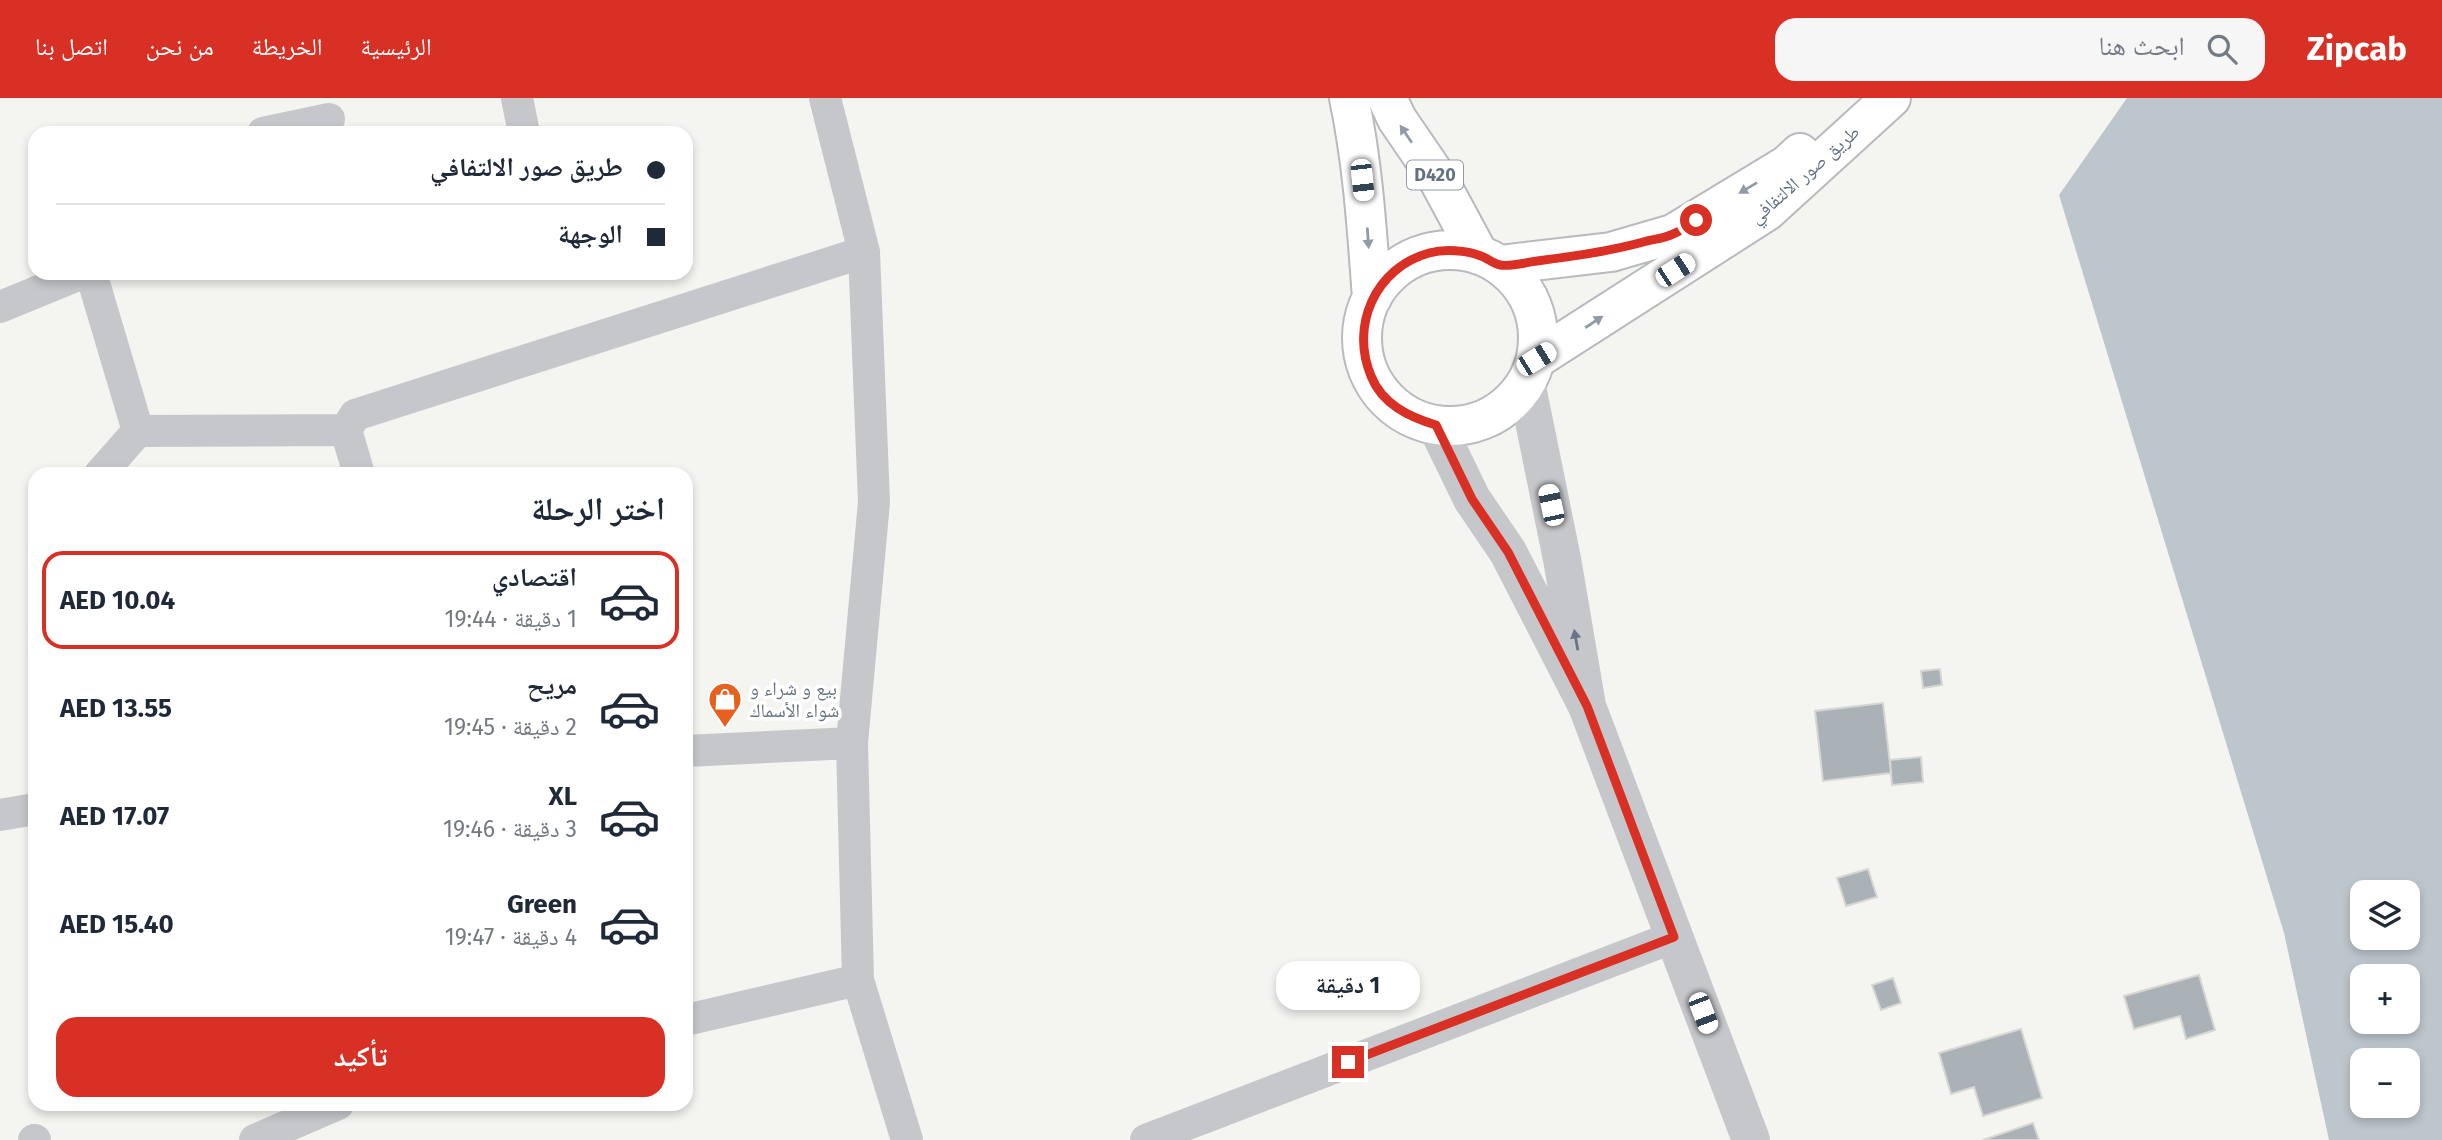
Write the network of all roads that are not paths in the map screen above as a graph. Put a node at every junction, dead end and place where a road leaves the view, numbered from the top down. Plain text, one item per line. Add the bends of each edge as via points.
1 (517, 98) edge
2 (825, 98) edge
3 (1349, 98) edge
4 (1387, 98) edge
5 (1857, 98) edge
6 (1891, 98) edge
7 (331, 117) edge
8 (293, 126) edge
9 (523, 126) edge
10 (864, 252) junction
11 (1490, 260) junction
12 (66, 280) edge
13 (94, 280) edge
14 (1372, 298) junction
15 (0, 307) edge
16 (1531, 370) junction
17 (1436, 425) junction
18 (346, 430) junction
19 (138, 431) junction
20 (106, 467) edge
21 (357, 467) edge
22 (1587, 706) junction
23 (852, 743) junction
24 (693, 751) edge
25 (28, 810) edge
26 (0, 815) edge
27 (1674, 937) junction
28 (858, 980) junction
29 (693, 1018) edge
30 (322, 1111) edge
31 (255, 1140) edge
32 (907, 1140) edge
33 (1146, 1140) edge
34 (1751, 1140) edge

1 - 9 street
2 - 10 street
3 -> 14 main road
11 -> 4 main road, D420
5 -> 11 main road, طريق صور الالتفافي via 1787,165 1673,234 1611,252
16 -> 6 main road, طريق صور الالتفافي via 1767,211
7 - 8 street
10 - 18 street via 355,415
10 - 23 street via 874,502
11 - 14 main road via 1454,250 1429,253 1406,262 1386,278
11 - 16 main road, D420 via 1520,283 1533,306 1538,332
12 - 15 street
13 - 19 street
14 - 17 main road via 1363,325 1363,352 1371,378 1388,401 1410,417
16 - 17 main road via 1510,403 1488,418 1462,426
22 -> 16 street
17 - 22 street
18 - 19 street
18 - 21 street
19 - 20 street
22 - 27 street
23 - 24 street
23 - 28 street
25 - 26 street
27 - 33 street
27 - 34 street
28 - 29 street
28 - 32 street
30 - 31 street

